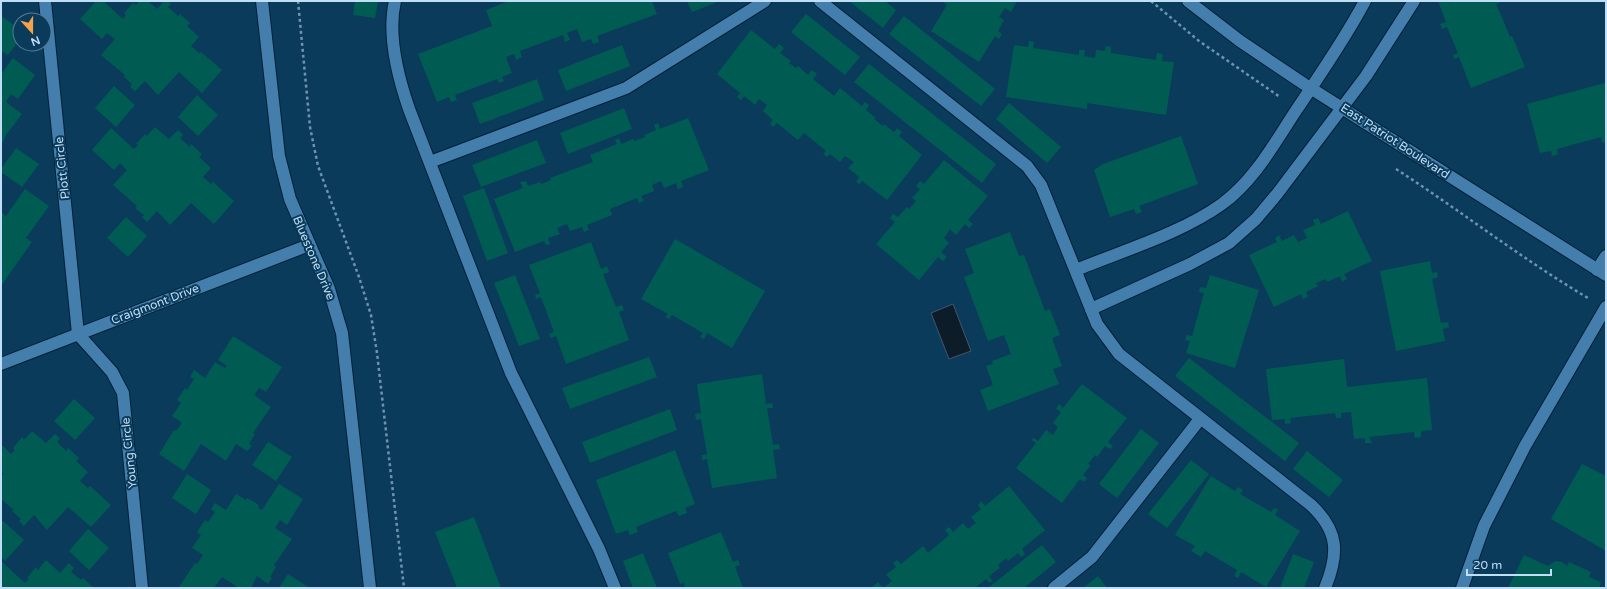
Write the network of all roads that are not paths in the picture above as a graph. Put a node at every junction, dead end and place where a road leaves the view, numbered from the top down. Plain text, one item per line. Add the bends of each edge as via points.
1 (45, 1) edge
2 (262, 1) edge
3 (395, 1) edge
4 (765, 1) edge
5 (820, 1) edge
6 (1188, 1) edge
7 (1365, 1) edge
8 (1414, 1) edge
9 (1311, 88) junction
10 (1342, 107) junction
11 (430, 162) junction
12 (309, 245) junction
13 (1606, 256) edge
14 (1076, 270) junction
15 (1601, 272) edge
16 (1605, 308) edge
17 (1091, 309) junction
18 (78, 334) junction
19 (1, 364) edge
20 (1200, 419) junction
21 (142, 588) edge
22 (370, 588) edge
23 (614, 588) edge
24 (1054, 588) edge
25 (1325, 588) edge
26 (1462, 588) edge

1 - 18 street, Plott Circle
2 - 12 street, Bluestone Drive via 279,156 290,199
3 - 11 street via 394,40 398,76
4 - 11 street via 626,88
5 - 14 street via 1027,166 1041,185
6 - 9 street, East Patriot Boulevard via 1240,41
7 - 9 street
8 - 10 street via 1366,76
9 - 10 street, East Patriot Boulevard
9 - 14 street via 1248,180 1222,204 1162,235
10 - 15 street, East Patriot Boulevard
10 - 17 street via 1277,194 1256,219 1229,243 1160,279
11 - 23 street via 511,372 599,549
12 - 18 street, Craigmont Drive
12 - 22 street, Bluestone Drive via 329,289 342,333
13 - 15 street
14 - 17 street
16 - 26 street via 1525,446 1484,526
17 - 20 street via 1097,324 1119,354
18 - 19 street, Craigmont Drive
18 - 21 street, Young Circle via 112,372 122,393
20 - 24 street via 1092,557
20 - 25 street via 1311,505 1324,518 1331,533 1334,552 1333,567

